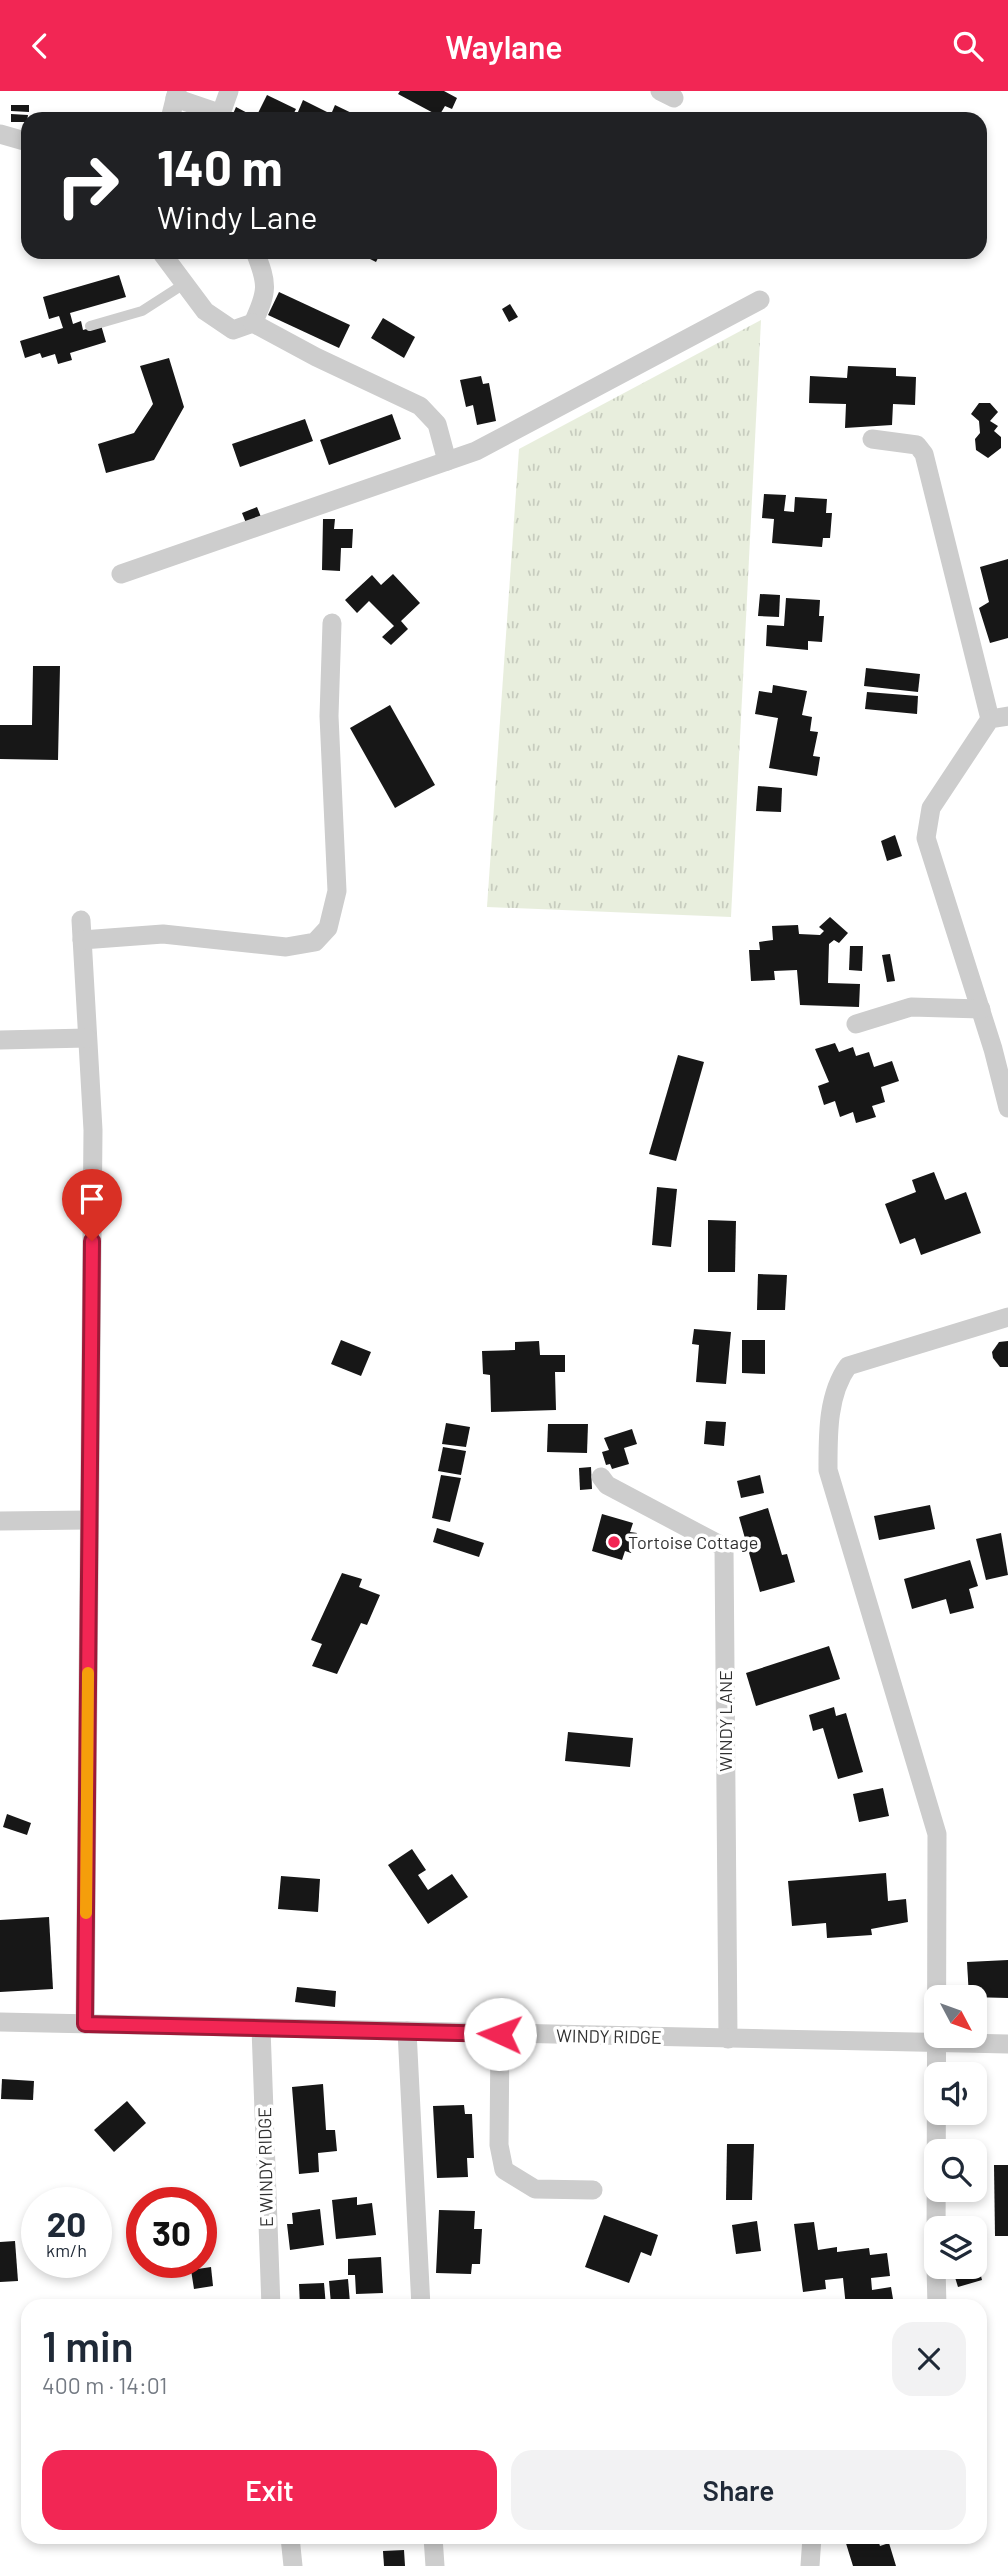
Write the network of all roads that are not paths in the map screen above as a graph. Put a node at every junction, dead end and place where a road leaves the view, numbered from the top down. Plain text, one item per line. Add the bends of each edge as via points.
1 (229, 91) edge
2 (176, 94) edge
3 (172, 112) edge
4 (211, 112) edge
5 (221, 112) edge
6 (0, 134) edge
7 (21, 140) edge
8 (166, 259) edge
9 (257, 259) edge
10 (184, 284) junction
11 (760, 300) dead end
12 (253, 323) junction
13 (90, 326) dead end
14 (872, 439) dead end
15 (447, 461) junction
16 (121, 574) dead end
17 (332, 623) dead end
18 (999, 717) edge
19 (81, 920) dead end
20 (82, 940) junction
21 (981, 1009) junction
22 (856, 1024) dead end
23 (87, 1038) junction
24 (0, 1040) edge
25 (1008, 1108) edge
26 (1008, 1317) edge
27 (601, 1477) dead end
28 (89, 1520) junction
29 (0, 1521) edge
30 (935, 1985) edge
31 (0, 2022) edge
32 (85, 2024) junction
33 (261, 2028) junction
34 (407, 2031) junction
35 (500, 2034) junction
36 (728, 2039) junction
37 (924, 2043) edge
38 (987, 2044) edge
39 (1008, 2044) edge
40 (934, 2048) edge
41 (593, 2190) dead end
42 (936, 2216) edge
43 (936, 2279) edge
44 (270, 2299) edge
45 (421, 2299) edge
46 (937, 2299) edge
47 (291, 2544) edge
48 (433, 2544) edge
49 (812, 2544) edge
50 (293, 2566) edge
51 (435, 2566) edge
52 (810, 2566) edge

1 - 5 street
2 - 3 street
2 - 4 street
6 - 7 street
8 - 10 street
9 - 12 street via 266,279 263,303
10 - 12 street via 205,311 233,330
10 - 13 lane via 142,311
11 - 15 street via 476,451
12 - 15 street via 420,406 437,424
14 - 18 street via 917,445 924,454
15 - 16 street
17 - 20 street via 329,716 337,891 328,928 315,942 286,947 163,934
18 - 21 street via 931,808 926,838
19 - 20 street
20 - 23 street
21 - 22 street via 911,1007
21 - 25 street
23 - 24 street
23 - 28 street via 93,1130
26 - 30 street via 848,1366 838,1380 828,1433 828,1470 937,1834
27 - 36 street, WINDY LANE via 607,1485 724,1547
28 - 29 street
28 - 32 street
31 - 32 street, WINDY RIDGE
32 - 33 street, WINDY RIDGE
33 - 34 street, WINDY RIDGE
33 - 44 street, E WINDY RIDGE
34 - 35 street, WINDY RIDGE
34 - 45 street
35 - 36 street, WINDY RIDGE
35 - 41 street via 499,2145 504,2170 535,2189
36 - 37 street, WINDY RIDGE
38 - 39 street, WINDY RIDGE
40 - 42 street
43 - 46 street
47 - 50 street
48 - 51 street
49 - 52 street

